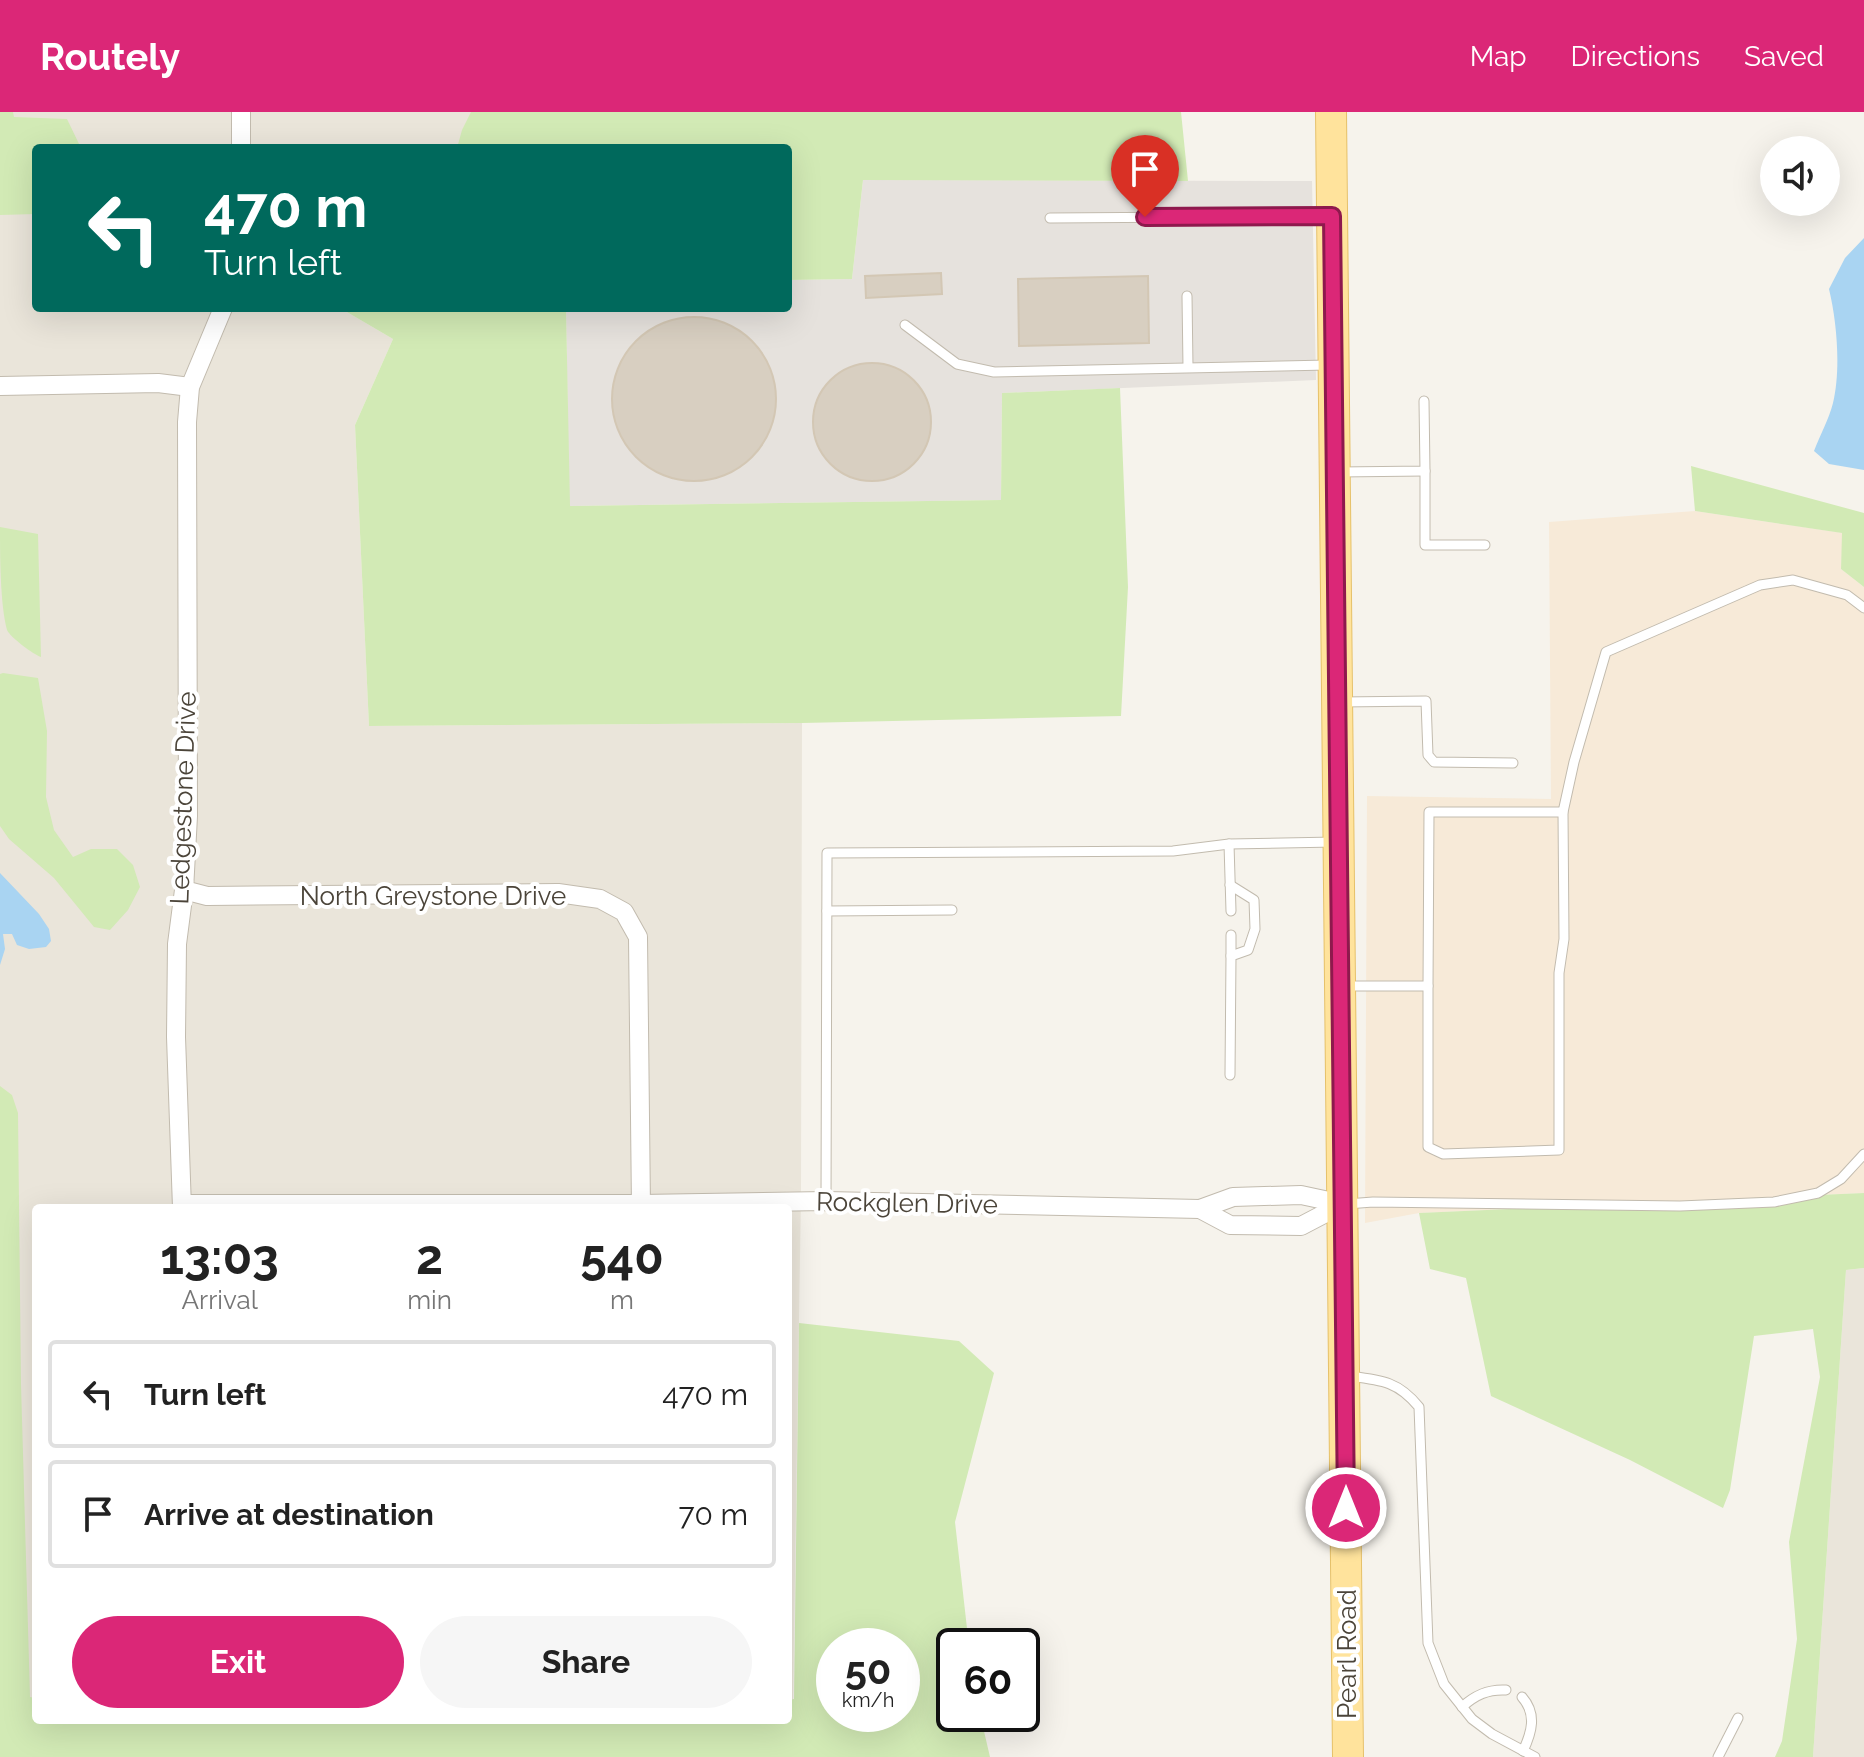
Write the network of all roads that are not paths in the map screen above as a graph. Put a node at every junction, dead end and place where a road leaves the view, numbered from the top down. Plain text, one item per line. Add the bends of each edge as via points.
1 (241, 112) edge
2 (1331, 112) edge
3 (241, 144) edge
4 (1332, 216) junction
5 (1050, 218) dead end
6 (1187, 296) dead end
7 (221, 312) edge
8 (905, 325) dead end
9 (1334, 365) junction
10 (1188, 367) junction
11 (0, 386) edge
12 (190, 387) junction
13 (1424, 401) dead end
14 (1425, 471) junction
15 (1335, 472) junction
16 (1485, 545) dead end
17 (1864, 608) edge
18 (1338, 702) junction
19 (1513, 763) dead end
20 (1563, 812) junction
21 (1340, 842) junction
22 (1229, 844) junction
23 (1230, 885) junction
24 (184, 890) junction
25 (952, 910) dead end
26 (827, 911) junction
27 (1231, 911) dead end
28 (1231, 935) dead end
29 (1231, 956) junction
30 (1341, 986) junction
31 (1428, 986) junction
32 (1230, 1075) dead end
33 (1864, 1154) edge
34 (826, 1201) junction
35 (182, 1204) edge
36 (641, 1204) edge
37 (715, 1204) edge
38 (1343, 1204) junction
39 (1200, 1209) junction
40 (1345, 1375) junction
41 (1506, 1690) dead end
42 (1522, 1697) dead end
43 (1462, 1707) junction
44 (1738, 1718) dead end
45 (1523, 1751) junction
46 (1348, 1757) edge
47 (1535, 1757) edge
48 (1718, 1757) edge

1 - 3 street
2 - 4 main road, Pearl Road
4 - 5 lane
4 - 9 main road, Pearl Road
6 - 10 lane
7 - 12 street, Ledgestone Drive
8 - 10 lane via 957,364 994,372
9 - 10 lane
9 - 15 main road, Pearl Road
11 - 12 street
12 - 24 street, Ledgestone Drive
13 - 14 lane
14 - 15 lane
14 - 16 lane via 1425,545
15 - 18 main road, Pearl Road
17 - 20 lane via 1847,595 1793,580 1760,585 1606,652
18 - 19 lane via 1426,701 1428,755 1434,762
18 - 21 main road, Pearl Road
20 - 31 lane via 1429,812
20 - 31 lane via 1559,1150 1443,1154 1428,1147
21 - 22 lane
21 - 30 main road, Pearl Road
22 - 23 lane
22 - 26 lane via 1173,851 827,853
23 - 27 lane
23 - 29 lane via 1254,900 1255,929 1248,950
24 - 35 street, Ledgestone Drive via 177,944 176,1037
24 - 36 street, North Greystone Drive via 207,896 558,893 600,899 624,912 638,937
25 - 26 lane
26 - 34 lane
28 - 29 lane
29 - 32 lane
30 - 31 lane
30 - 38 main road, Pearl Road
33 - 38 lane via 1841,1179 1818,1193 1774,1202
34 - 37 street, Rockglen Drive
34 - 39 street, Rockglen Drive
38 - 39 street, Rockglen Drive via 1301,1195 1233,1197
38 - 39 street, Rockglen Drive via 1301,1226 1230,1225
38 - 40 main road, Pearl Road
40 - 43 lane via 1382,1380 1407,1392 1419,1407 1428,1643 1444,1684
40 - 46 main road, Pearl Road
41 - 43 lane via 1486,1691
42 - 45 lane via 1532,1721
43 - 45 lane via 1492,1734
44 - 48 lane
45 - 47 lane

